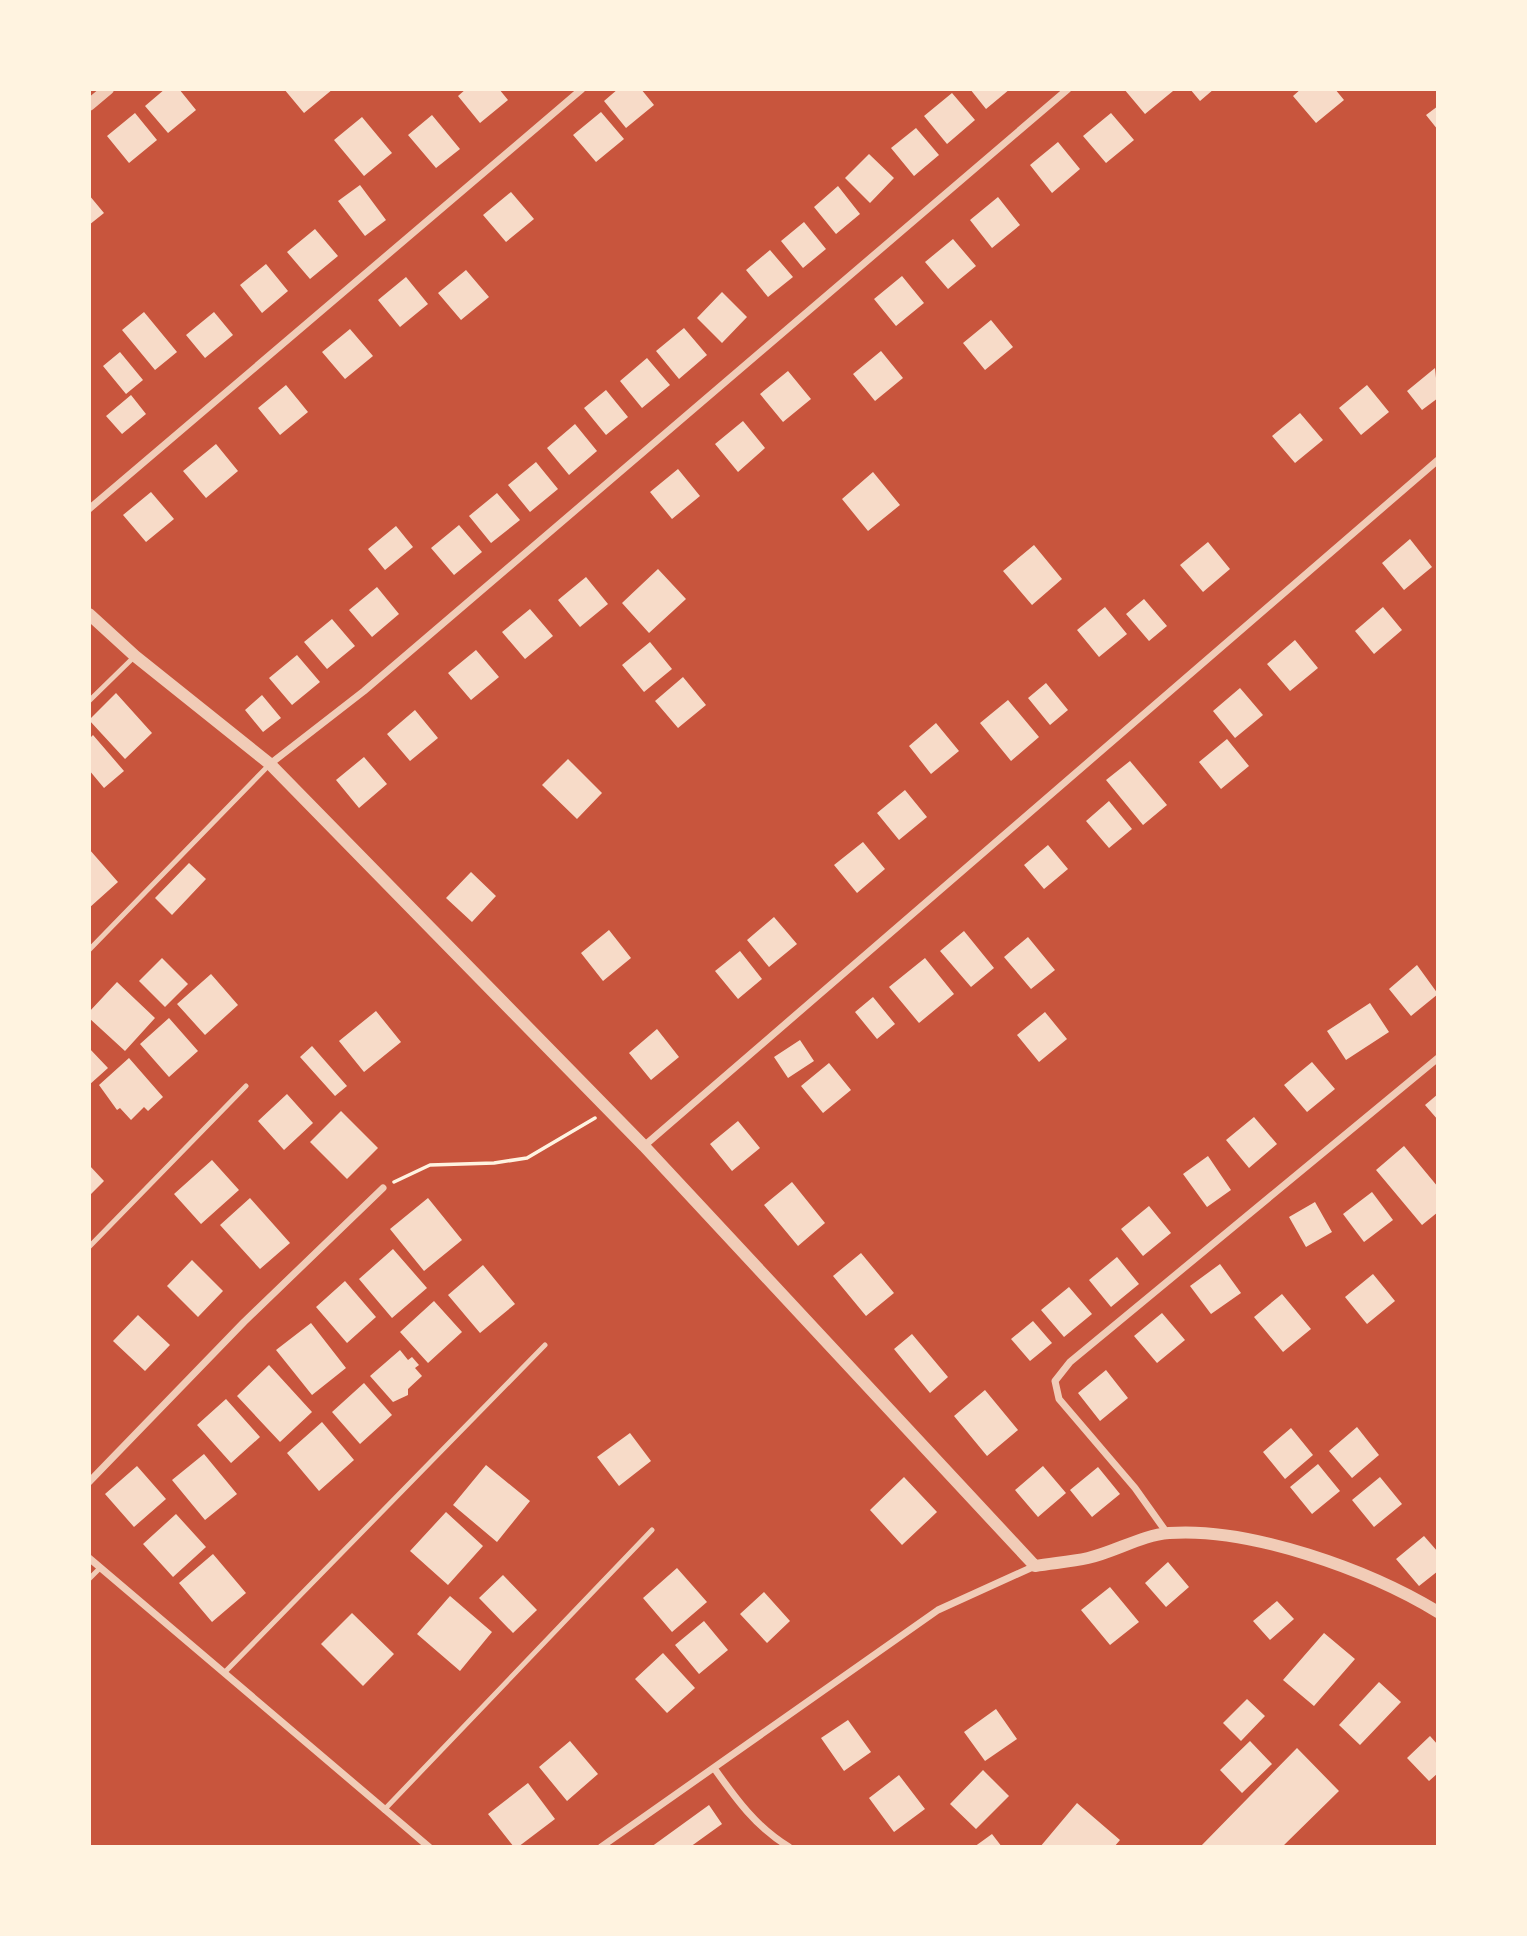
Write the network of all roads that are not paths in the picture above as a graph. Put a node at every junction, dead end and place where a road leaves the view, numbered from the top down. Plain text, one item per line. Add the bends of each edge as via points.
1 (108, 89) edge
2 (582, 89) edge
3 (1068, 89) edge
4 (89, 105) edge
5 (1438, 460) edge
6 (89, 509) edge
7 (89, 614) edge
8 (135, 656) junction
9 (89, 701) edge
10 (270, 764) junction
11 (89, 950) edge
12 (1438, 1058) edge
13 (246, 1086) dead end
14 (644, 1146) junction
15 (383, 1188) road end
16 (89, 1247) edge
17 (545, 1345) dead end
18 (89, 1482) edge
19 (652, 1530) dead end
20 (1167, 1533) junction
21 (89, 1558) edge
22 (1035, 1566) junction
23 (100, 1568) junction
24 (89, 1579) edge
25 (1438, 1612) edge
26 (224, 1673) junction
27 (714, 1768) junction
28 (384, 1810) junction
29 (429, 1847) edge
30 (601, 1847) edge
31 (789, 1847) edge

1 - 4 street
2 - 6 street
3 - 10 street via 364,691
5 - 14 street
7 - 8 street
8 - 9 lane
8 - 10 street
10 - 11 lane
10 - 14 street
12 - 20 street via 1070,1362 1055,1381 1059,1399
13 - 16 lane
14 - 22 street
15 - 18 street via 244,1322
17 - 26 lane
19 - 28 lane
20 - 22 street via 1088,1558
20 - 25 street via 1232,1534 1349,1570
21 - 23 street
22 - 27 street via 938,1610
23 - 24 lane
23 - 26 street
26 - 28 street
27 - 30 street
27 - 31 street via 743,1808
28 - 29 street

